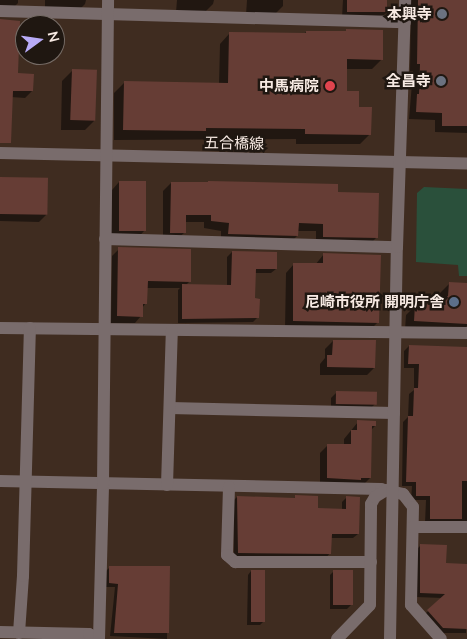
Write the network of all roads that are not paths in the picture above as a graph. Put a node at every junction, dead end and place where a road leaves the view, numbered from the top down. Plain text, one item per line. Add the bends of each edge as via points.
1 (108, 0) edge
2 (405, 0) edge
3 (0, 11) edge
4 (108, 14) junction
5 (405, 22) junction
6 (0, 153) edge
7 (106, 157) junction
8 (400, 162) junction
9 (467, 164) edge
10 (105, 239) junction
11 (397, 247) junction
12 (0, 328) edge
13 (30, 328) junction
14 (104, 328) junction
15 (172, 330) junction
16 (395, 333) junction
17 (467, 333) edge
18 (170, 408) junction
19 (394, 414) junction
20 (0, 481) edge
21 (25, 481) junction
22 (103, 484) junction
23 (167, 485) junction
24 (229, 486) junction
25 (388, 490) junction
26 (413, 527) junction
27 (467, 527) edge
28 (371, 562) junction
29 (0, 632) edge
30 (19, 633) junction
31 (98, 639) edge
32 (337, 639) edge
33 (390, 639) edge
34 (441, 639) edge

1 - 4 street
2 - 5 street
3 - 4 street
4 - 5 street
4 - 7 street
5 - 8 street
6 - 7 street, 五合橋線
7 - 8 street, 五合橋線
7 - 10 street
8 - 9 street, 五合橋線
8 - 11 street
10 - 11 street
10 - 14 street
11 - 16 street
12 - 13 street
13 - 14 street
13 - 21 street
14 - 15 street
14 - 22 street
15 - 16 street
15 - 18 street
16 - 17 street
16 - 19 street
18 - 19 street
18 - 23 street
19 - 25 street
20 - 21 street
21 - 22 street
21 - 30 street
22 - 23 street
22 - 31 street
23 - 24 street
24 - 25 street
24 - 28 street via 227,555 235,562
25 - 26 street via 403,494 413,507
25 - 28 street via 375,497 371,504
25 - 33 street
26 - 27 street
26 - 34 street via 411,605
28 - 32 street via 370,605
29 - 30 street
30 - 31 street via 89,634

